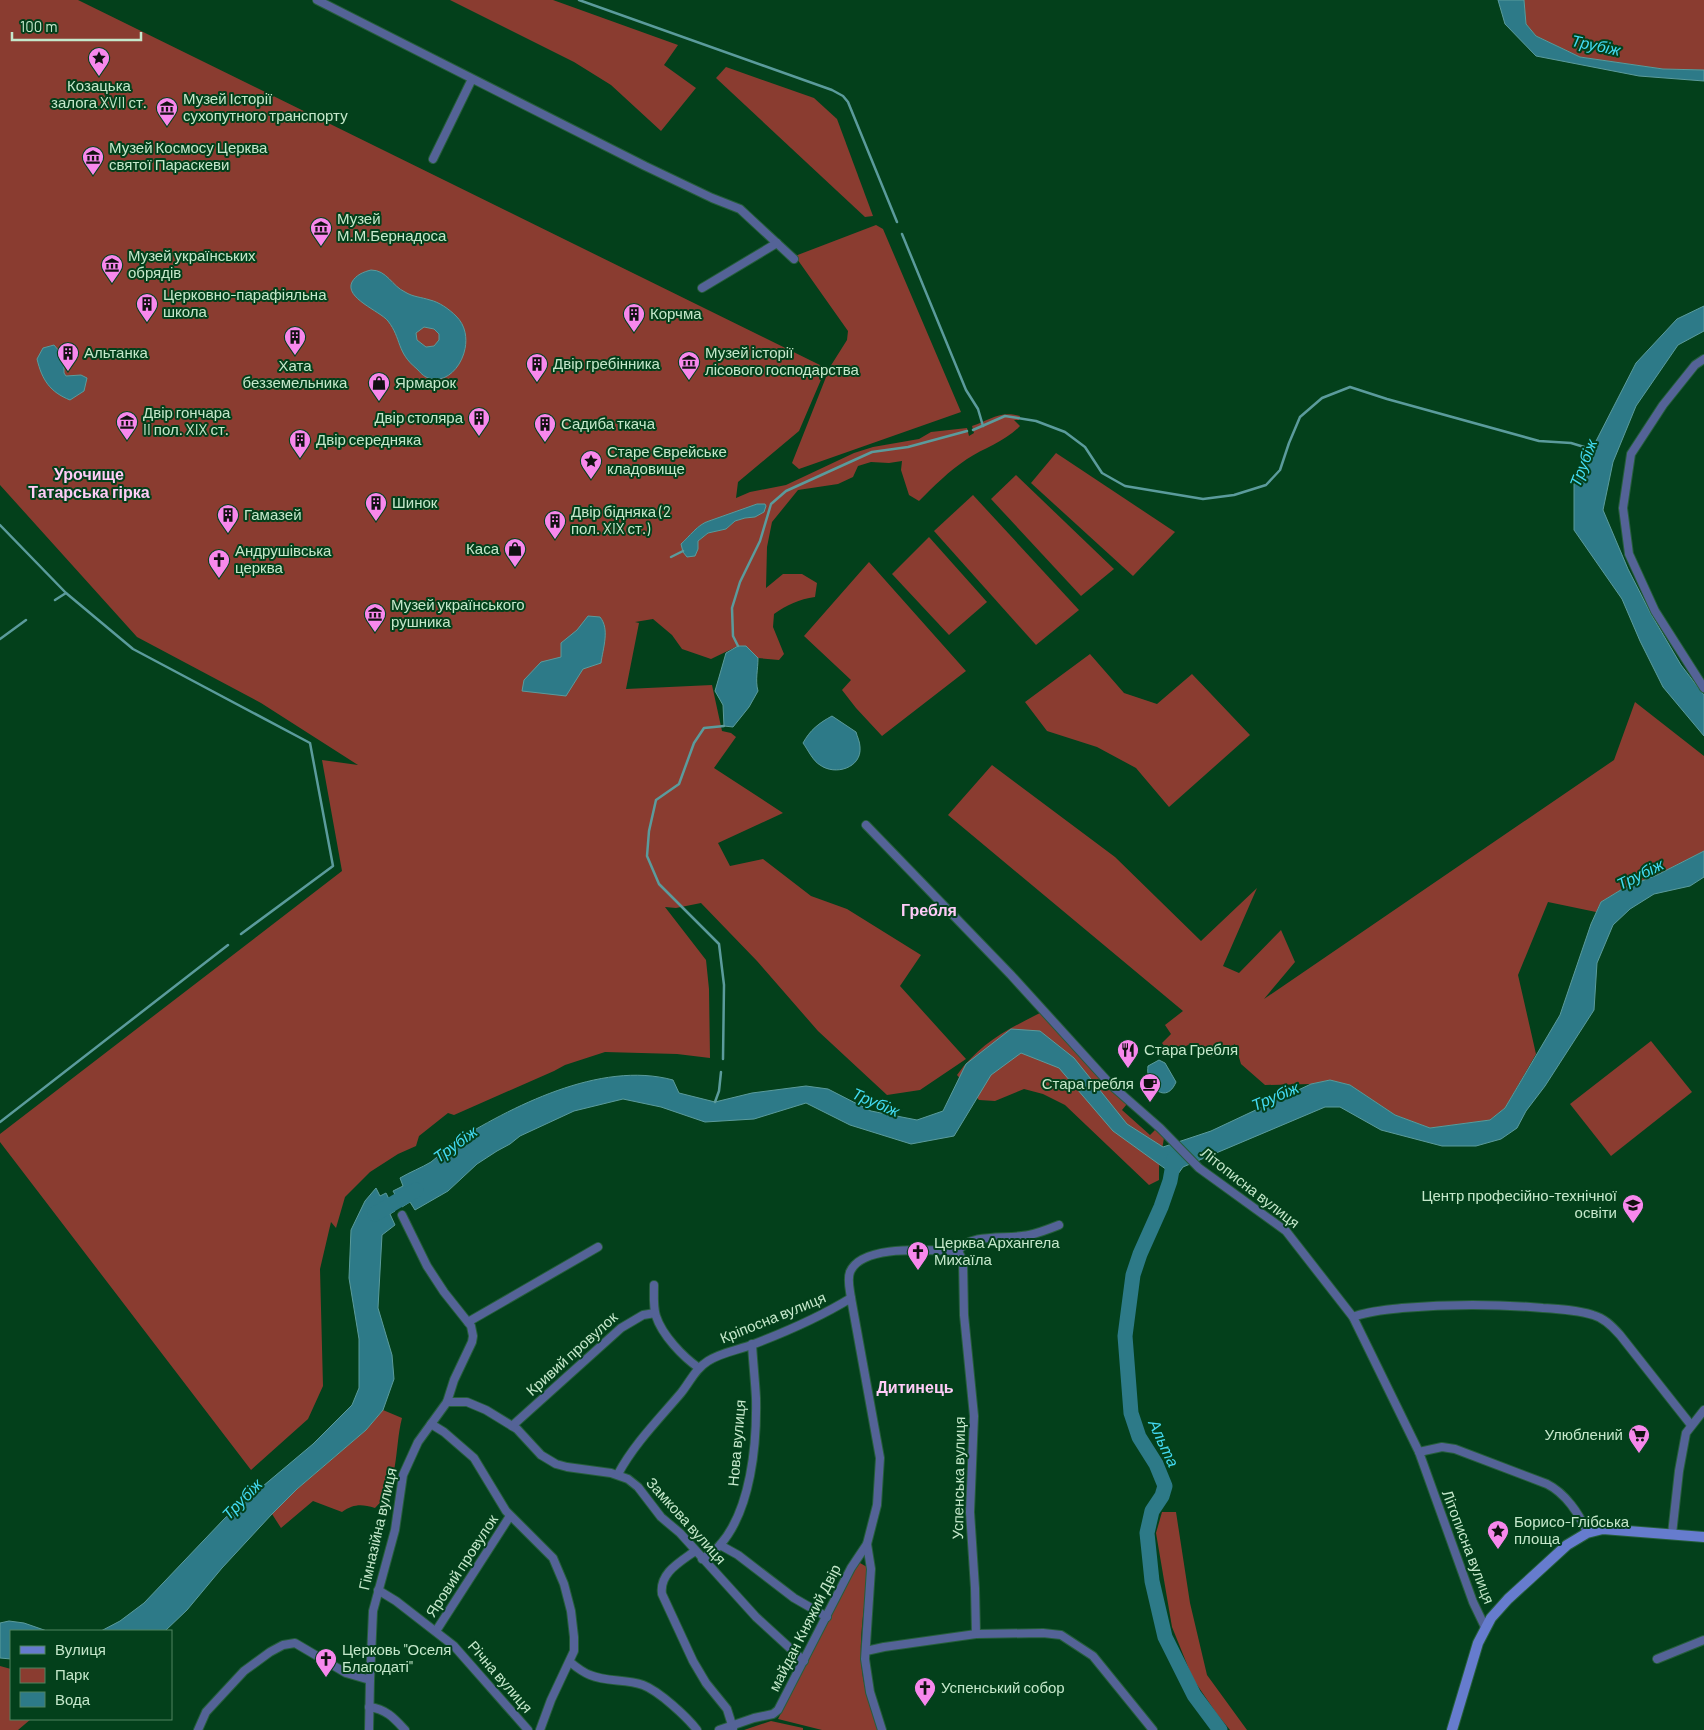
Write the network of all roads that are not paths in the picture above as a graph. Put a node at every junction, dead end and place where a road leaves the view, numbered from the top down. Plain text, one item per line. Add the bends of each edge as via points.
1 (317, 0) edge
2 (472, 78) junction
3 (433, 159) dead end
4 (777, 243) junction
5 (794, 259) dead end
6 (702, 288) dead end
7 (1704, 359) edge
8 (1704, 688) edge
9 (866, 825) dead end
10 (402, 1215) dead end
11 (1058, 1225) dead end
12 (598, 1247) dead end
13 (958, 1251) junction
14 (654, 1285) dead end
15 (851, 1298) junction
16 (655, 1313) junction
17 (1353, 1317) junction
18 (468, 1322) junction
19 (752, 1344) junction
20 (699, 1368) junction
21 (447, 1402) junction
22 (1704, 1410) edge
23 (431, 1424) junction
24 (1691, 1425) junction
25 (512, 1426) junction
26 (1419, 1452) junction
27 (618, 1474) junction
28 (510, 1516) junction
29 (1587, 1533) junction
30 (1672, 1534) junction
31 (1704, 1537) edge
32 (867, 1544) junction
33 (720, 1545) junction
34 (695, 1551) junction
35 (702, 1559) junction
36 (378, 1590) junction
37 (826, 1617) junction
38 (1485, 1627) junction
39 (436, 1631) junction
40 (976, 1634) junction
41 (1704, 1640) edge
42 (866, 1651) junction
43 (1657, 1659) dead end
44 (804, 1661) junction
45 (570, 1662) junction
46 (370, 1680) junction
47 (369, 1707) junction
48 (733, 1727) edge
49 (198, 1730) edge
50 (369, 1730) edge
51 (405, 1730) edge
52 (528, 1730) edge
53 (540, 1730) edge
54 (697, 1730) edge
55 (719, 1730) edge
56 (882, 1730) edge
57 (1153, 1730) edge
58 (1452, 1730) edge

1 - 2 street
2 - 3 street
2 - 4 street via 645,166 740,209
4 - 5 street
4 - 6 street
7 - 8 street via 1695,365 1663,405 1631,454 1623,508 1629,554 1655,611
9 - 17 street, Літописна вулиця via 1012,975 1111,1085 1199,1168 1286,1231
10 - 18 street via 427,1266
11 - 13 street via 1029,1235 975,1240
12 - 18 street
13 - 15 street via 893,1251 861,1259 849,1275
13 - 40 street, Успенська вулиця via 963,1261 963,1309 974,1416 970,1512
14 - 16 street
15 - 19 street, Кріпосна вулиця via 817,1317
15 - 32 street via 880,1458 877,1505
16 - 20 street via 679,1351
16 - 25 street, Кривий провулок via 643,1315 620,1328
17 - 24 street via 1392,1309 1475,1305 1527,1306 1592,1314 1611,1324 1620,1334
17 - 26 street, Літописна вулиця
18 - 21 street, Гімназійна вулиця via 472,1342
19 - 20 street, Кріпосна вулиця via 718,1356
19 - 33 street, Нова вулиця via 756,1412 748,1485 735,1522
20 - 27 street, Кріпосна вулиця via 632,1451
21 - 23 street, Гімназійна вулиця
21 - 25 street, Замкова вулиця via 473,1404
22 - 24 street
23 - 28 street via 471,1454
23 - 36 street, Гімназійна вулиця via 405,1470 395,1530
24 - 30 street via 1683,1447
25 - 27 street, Замкова вулиця via 556,1464
26 - 29 street via 1442,1447 1454,1449 1547,1484 1567,1500 1582,1519
26 - 38 street, Літописна вулиця
27 - 34 street, Замкова вулиця via 638,1487 661,1517
28 - 39 street, Яровий провулок
28 - 45 street via 549,1552 556,1564 568,1596 573,1626 575,1648
29 - 30 main road via 1604,1529
29 - 38 main road via 1558,1553 1498,1610
30 - 31 main road
32 - 37 street, майдан Княжий Двір
32 - 42 street via 872,1569
33 - 35 street, Нова вулиця
33 - 37 street
34 - 35 street, Замкова вулиця
34 - 48 street via 668,1573 661,1584 662,1594 698,1670 727,1709
35 - 44 street, Замкова вулиця via 756,1617
36 - 39 street, Річна вулиця
36 - 46 street, Гімназійна вулиця via 372,1615
37 - 44 street, майдан Княжий Двір
38 - 58 main road
39 - 52 street, Річна вулиця via 462,1654
40 - 42 street
40 - 57 street via 1065,1636 1087,1650
41 - 43 street
42 - 56 street via 868,1684
44 - 48 street, майдан Княжий Двір via 776,1712
45 - 53 street
45 - 54 street via 595,1677 648,1687
46 - 47 street, Гімназійна вулиця
46 - 49 street via 346,1673 299,1645 283,1645 244,1672 206,1712
47 - 50 street, Гімназійна вулиця
47 - 51 street via 387,1712
48 - 55 street, майдан Княжий Двір

